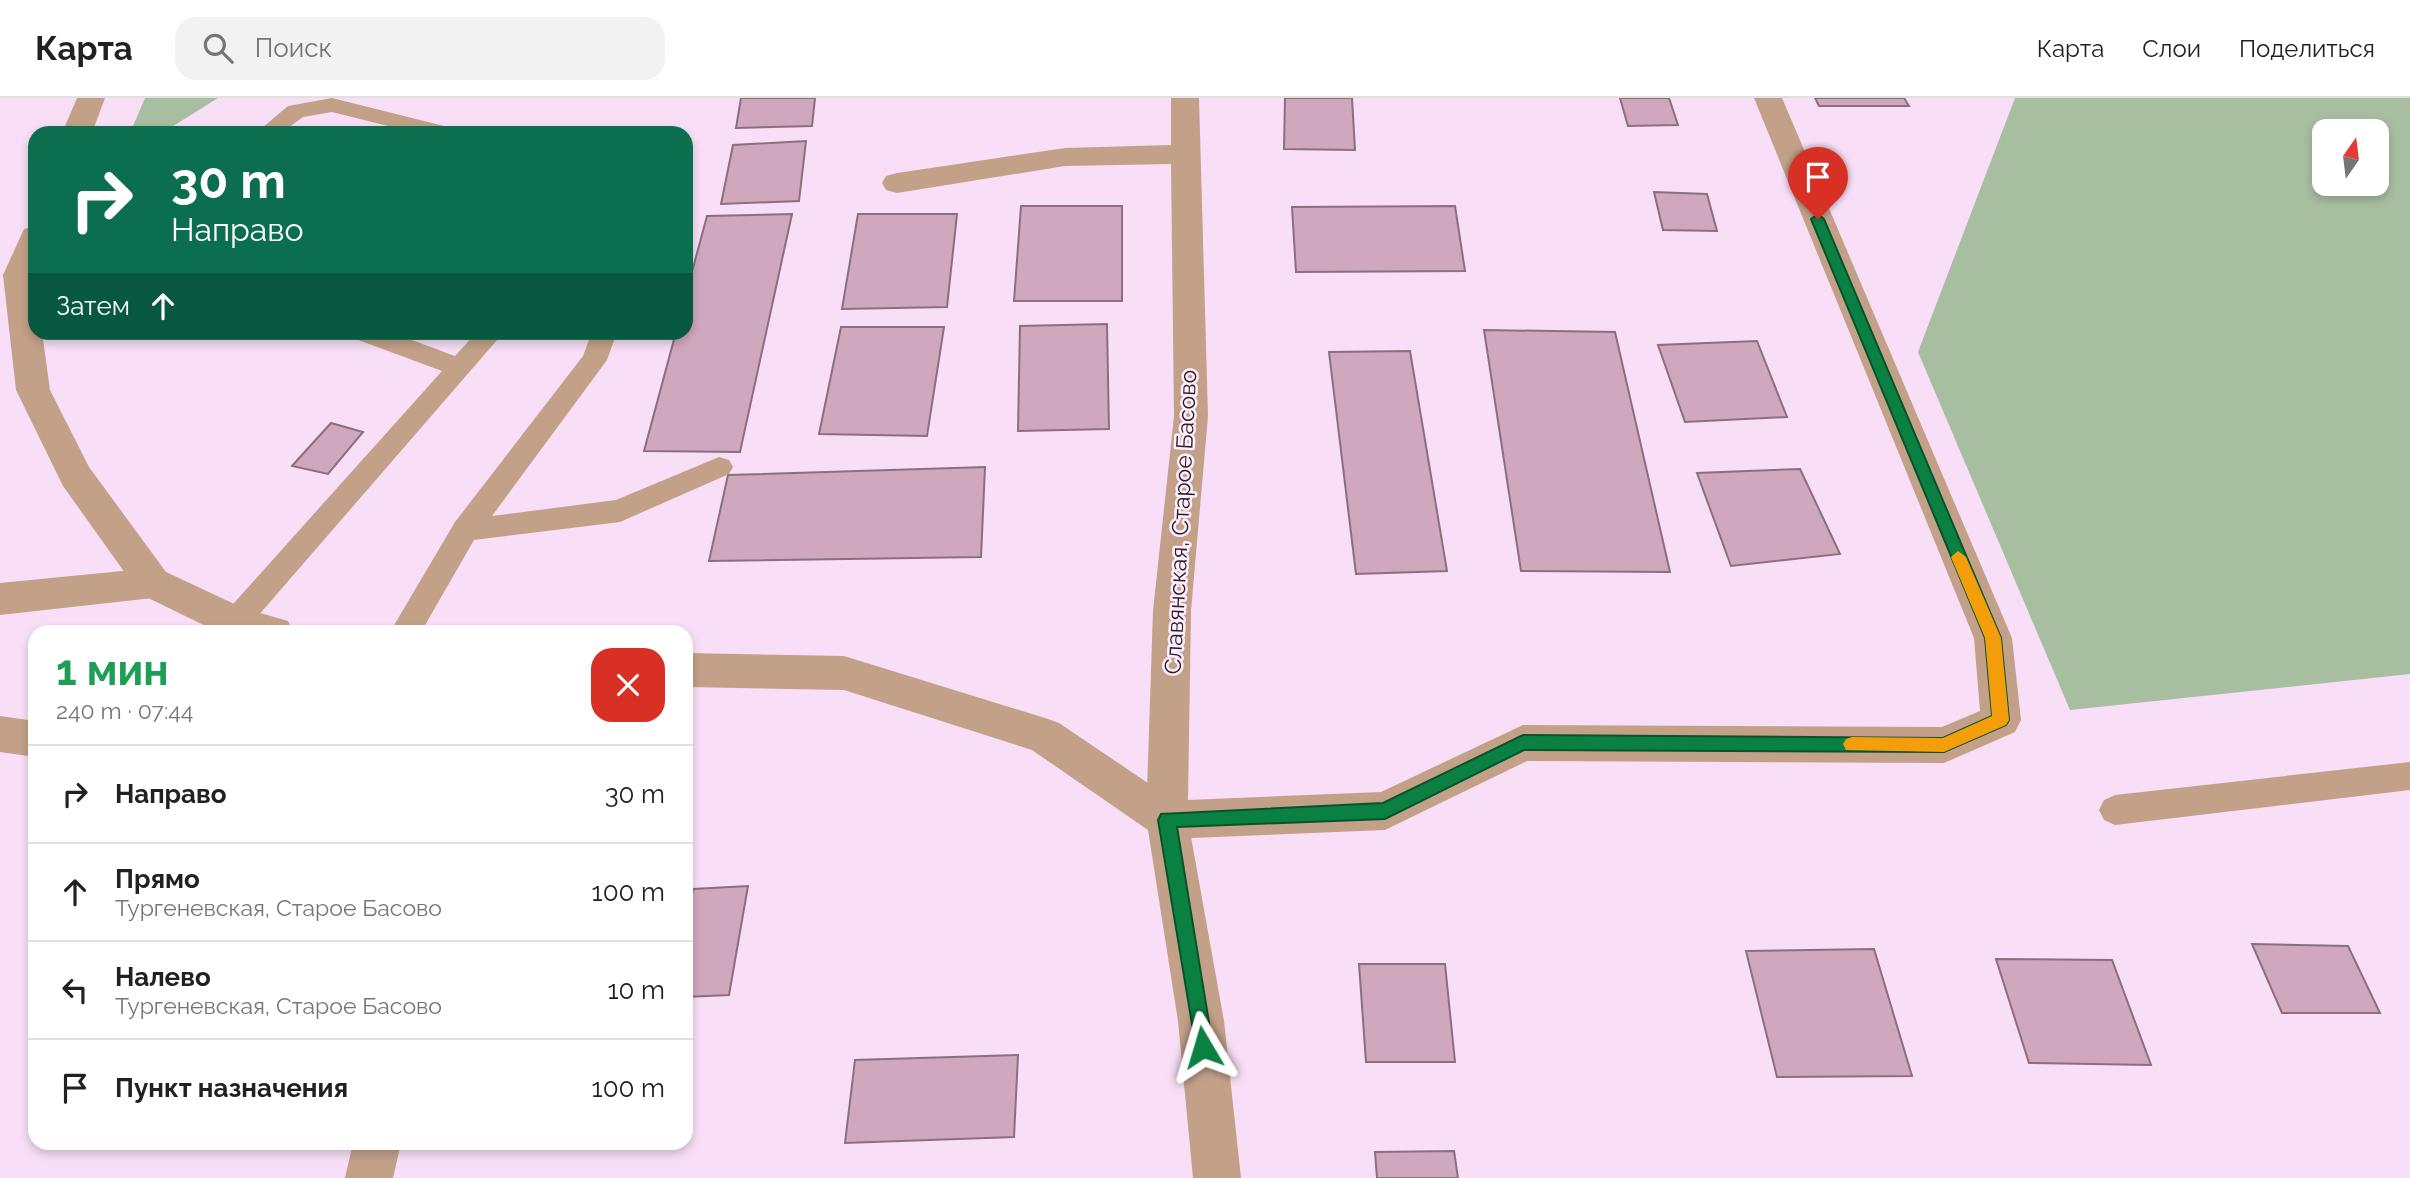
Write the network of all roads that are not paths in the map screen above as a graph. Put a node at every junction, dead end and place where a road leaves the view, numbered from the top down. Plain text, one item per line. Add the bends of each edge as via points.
1 (91, 98) edge
2 (1185, 98) edge
3 (1768, 98) edge
4 (80, 126) edge
5 (276, 126) edge
6 (415, 126) edge
7 (1186, 154) junction
8 (897, 183) dead end
9 (28, 248) edge
10 (9, 281) edge
11 (384, 340) edge
12 (485, 340) edge
13 (602, 340) edge
14 (460, 368) junction
15 (719, 467) dead end
16 (465, 530) junction
17 (153, 583) junction
18 (0, 599) edge
19 (235, 622) junction
20 (247, 625) edge
21 (409, 625) edge
22 (693, 670) edge
23 (0, 734) edge
24 (28, 738) edge
25 (2410, 776) edge
26 (2115, 810) dead end
27 (1167, 820) junction
28 (375, 1150) edge
29 (369, 1178) edge
30 (1217, 1178) edge

1 - 4 street
2 - 7 street, Славянская, Старое Басово
3 - 27 street via 1993,638 2001,720 1944,745 1523,743 1385,811
5 - 6 lane via 296,111 332,106
7 - 8 street via 1065,158
7 - 27 street, Славянская, Старое Басово via 1191,415 1172,611
9 - 10 street
10 - 17 street via 33,390 76,476
11 - 14 lane
12 - 14 lane
13 - 16 lane via 594,360
14 - 19 lane
15 - 16 lane via 620,511
16 - 21 lane
17 - 18 street
17 - 19 street
19 - 20 street
22 - 27 street via 844,673 1045,736
23 - 24 street
25 - 26 lane
27 - 30 street, Славянская, Старое Басово via 1201,1021
28 - 29 street

